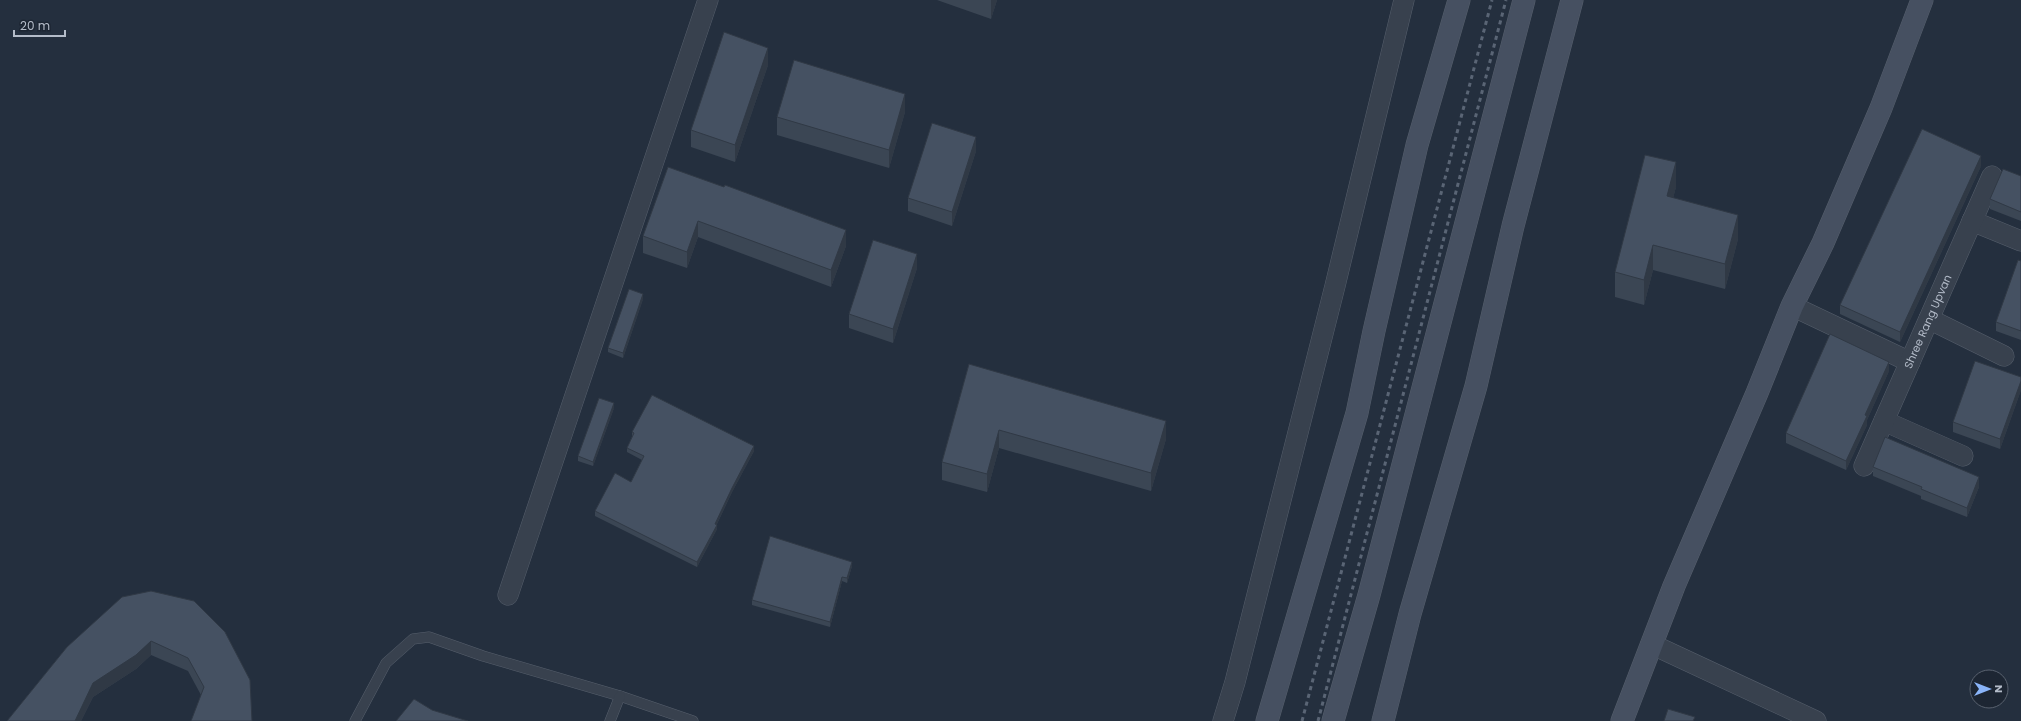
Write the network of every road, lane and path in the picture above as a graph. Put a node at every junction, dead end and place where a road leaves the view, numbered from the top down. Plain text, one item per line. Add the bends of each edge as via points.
1 (708, 0) edge
2 (1404, 0) edge
3 (1459, 0) edge
4 (1524, 0) edge
5 (1572, 0) edge
6 (1922, 0) edge
7 (1992, 176) dead end
8 (1972, 221) junction
9 (2021, 241) edge
10 (1792, 306) junction
11 (1929, 319) junction
12 (2004, 356) dead end
13 (1910, 362) junction
14 (1884, 421) junction
15 (1963, 456) dead end
16 (1864, 466) dead end
17 (508, 595) dead end
18 (1651, 644) junction
19 (620, 696) junction
20 (355, 721) edge
21 (610, 721) edge
22 (693, 721) edge
23 (1223, 721) edge
24 (1267, 721) edge
25 (1333, 721) edge
26 (1383, 721) edge
27 (1622, 721) edge
28 (1816, 721) edge

1 - 17 street
2 - 23 street via 1335,286
3 - 24 street via 1417,145 1357,413
4 - 25 street via 1369,595
5 - 26 street via 1513,226 1476,386 1410,614
6 - 10 street via 1881,108 1824,243
7 - 8 street, Shree Rang Upvan
8 - 9 street
8 - 11 street, Shree Rang Upvan
10 - 13 street
10 - 18 street
11 - 12 street
11 - 13 street, Shree Rang Upvan
13 - 14 street, Shree Rang Upvan
14 - 15 street
14 - 16 street, Shree Rang Upvan
18 - 27 street
18 - 28 street
19 - 20 lane via 483,656 429,637 414,639 386,663
19 - 21 lane
19 - 22 lane

